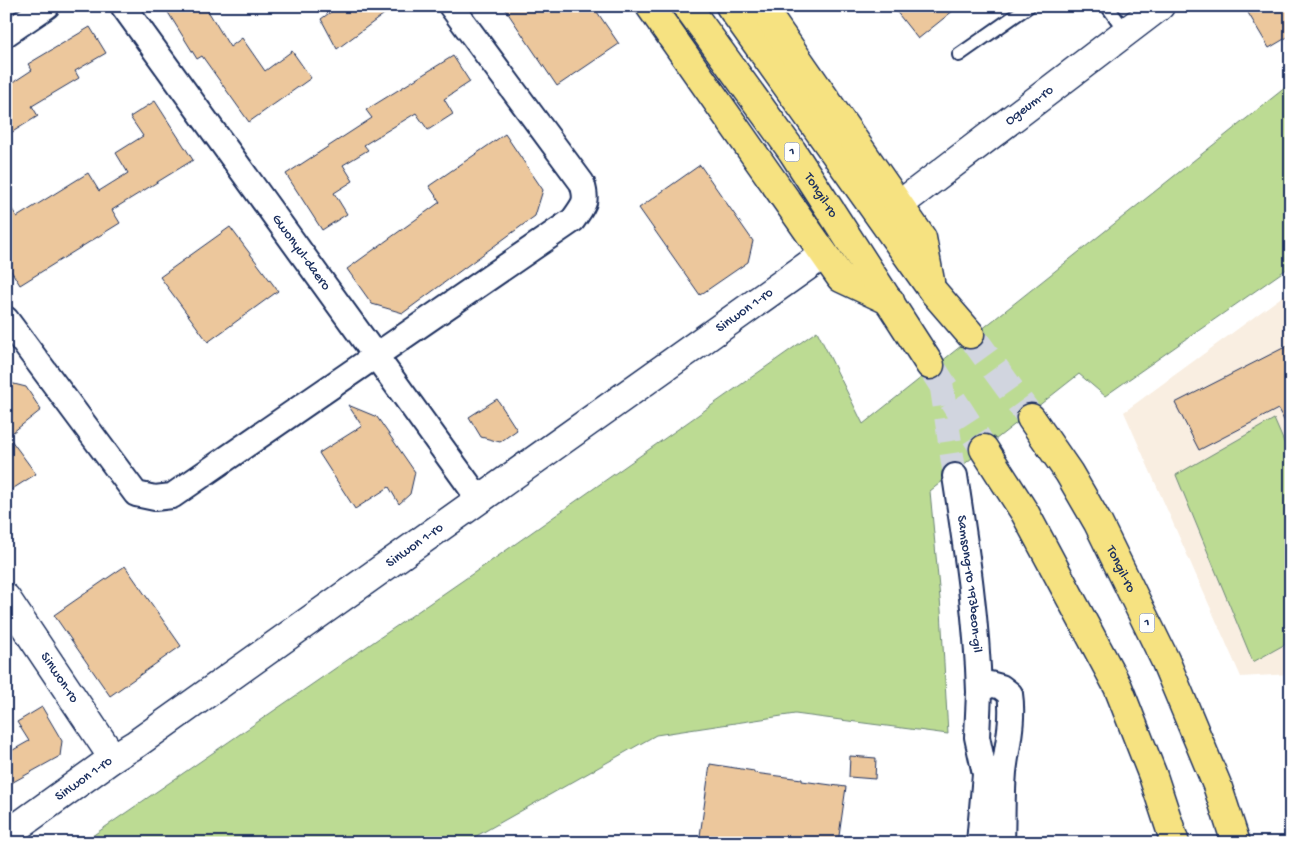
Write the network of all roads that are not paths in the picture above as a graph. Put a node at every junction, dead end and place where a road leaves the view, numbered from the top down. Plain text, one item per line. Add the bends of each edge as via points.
1 (47, 6) edge
2 (123, 6) edge
3 (451, 6) edge
4 (650, 6) edge
5 (687, 6) edge
6 (730, 6) edge
7 (761, 6) edge
8 (1029, 6) edge
9 (1107, 6) edge
10 (1160, 6) edge
11 (1126, 32) junction
12 (6, 34) edge
13 (959, 54) dead end
14 (899, 205) junction
15 (824, 254) junction
16 (932, 290) junction
17 (890, 301) junction
18 (8, 327) edge
19 (970, 334) tunnel mouth
20 (375, 356) junction
21 (930, 365) tunnel mouth
22 (1031, 418) tunnel mouth
23 (984, 449) tunnel mouth
24 (955, 476) tunnel mouth
25 (479, 499) junction
26 (6, 598) edge
27 (979, 692) junction
28 (113, 758) junction
29 (6, 836) edge
30 (979, 843) edge
31 (1002, 843) edge
32 (1175, 843) edge
33 (1236, 843) edge

1 - 12 street
2 - 20 street, Gwonyul-daero
3 - 20 street via 582,182 583,206 573,220
4 - 15 main road
5 - 17 main road, Tongil-ro / 1 via 792,152
6 - 16 main road
7 - 14 main road
8 - 13 lane
9 - 11 lane
10 - 11 street, Ogeum-ro
11 - 14 street, Ogeum-ro
14 - 16 main road via 922,238
15 - 17 main road via 841,278
15 - 25 street, Sinwon 1-ro
16 - 19 main road
17 - 21 main road, Tongil-ro / 1
18 - 20 street via 136,494 155,498 172,496
20 - 25 street, Gwonyul-daero
22 - 33 main road, Tongil-ro / 1 via 1098,523 1161,652 1217,785
23 - 32 main road via 1025,513 1118,687
24 - 27 street, Samsong-ro 193beon-gil via 969,564
25 - 28 street, Sinwon 1-ro
26 - 28 street, Sinwon-ro
27 - 30 street, Samsong-ro 193beon-gil via 977,737 985,774
27 - 31 street via 990,684 1002,687 1010,694
28 - 29 street, Sinwon 1-ro

